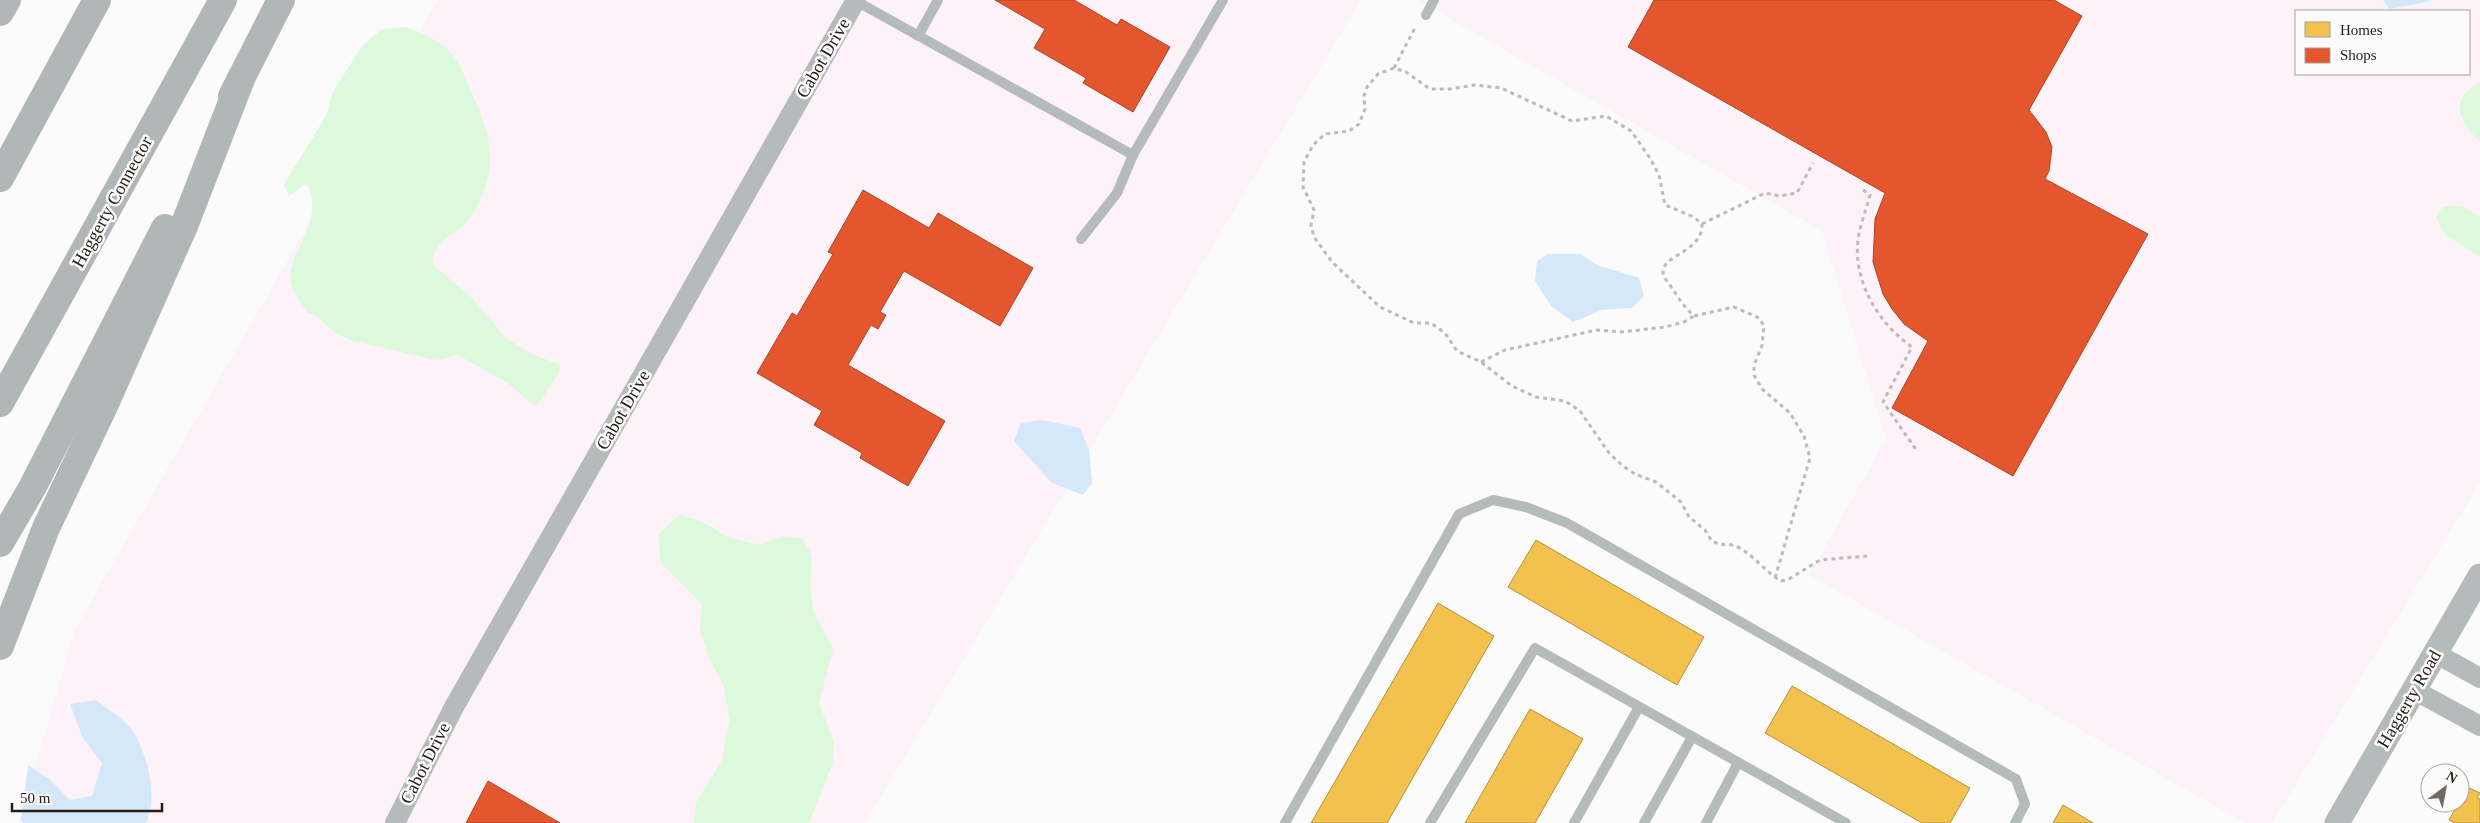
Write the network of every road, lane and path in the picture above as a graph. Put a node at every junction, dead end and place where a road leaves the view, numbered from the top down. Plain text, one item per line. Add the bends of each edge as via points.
1 (7, 0) edge
2 (97, 0) edge
3 (223, 0) edge
4 (281, 0) edge
5 (855, 0) edge
6 (938, 0) edge
7 (1223, 0) edge
8 (1434, 0) edge
9 (0, 12) edge
10 (1426, 15) joint
11 (918, 36) junction
12 (1394, 68) junction
13 (241, 79) junction
14 (1133, 155) junction
15 (1813, 162) dead end
16 (0, 178) edge
17 (1863, 190) dead end
18 (1702, 224) junction
19 (1081, 239) dead end
20 (1694, 316) junction
21 (1481, 362) junction
22 (0, 403) edge
23 (1917, 451) dead end
24 (0, 543) edge
25 (1866, 556) dead end
26 (2480, 576) edge
27 (1775, 578) junction
28 (0, 646) edge
29 (2435, 653) junction
30 (2480, 678) edge
31 (2414, 690) junction
32 (1639, 707) junction
33 (2480, 726) edge
34 (1692, 737) junction
35 (1738, 763) junction
36 (395, 823) edge
37 (1285, 823) edge
38 (1430, 823) edge
39 (1574, 823) edge
40 (1644, 823) edge
41 (1706, 823) edge
42 (1846, 823) edge
43 (2015, 823) edge
44 (2337, 823) edge

1 - 9 highway
2 - 16 highway
3 - 22 highway, Haggerty Connector
4 - 13 highway
5 - 11 lane
5 - 36 street, Cabot Drive via 454,707
6 - 11 lane
7 - 14 lane
8 - 10 lane
10 - 12 path via 1415,28
11 - 14 lane
12 - 18 path via 1406,72 1430,89 1474,85 1502,88 1572,121 1606,116 1631,131 1640,143 1659,175 1665,205 1694,217
12 - 21 path via 1378,74 1367,87 1365,109 1359,124 1349,131 1325,134 1313,145 1304,162 1304,187 1314,210 1311,225 1314,237 1332,262 1380,307 1414,323 1431,323 1445,333 1457,351
13 - 24 highway via 32,488
13 - 28 highway via 184,226 46,528
14 - 19 lane via 1118,193
15 - 18 path via 1797,193 1780,196 1764,193
17 - 23 path via 1870,195 1858,242 1864,287 1885,321 1912,347 1883,402
18 - 20 path via 1703,234 1682,254 1669,261 1662,274 1679,302
20 - 21 path via 1665,327 1622,332 1597,330 1505,350
20 - 27 path via 1734,307 1759,318 1764,326 1754,376 1762,389 1790,413 1804,436 1810,458
21 - 27 path via 1512,386 1536,397 1565,401 1580,411 1623,466 1656,482 1681,502 1689,517 1705,530 1711,540 1720,545 1728,543 1742,548
25 - 27 path via 1820,560 1790,578 1781,581
26 - 29 street, Haggerty Road
29 - 30 street
29 - 31 street, Haggerty Road
31 - 33 street
31 - 44 street, Haggerty Road
32 - 34 lane
32 - 38 lane via 1535,648
32 - 39 lane
34 - 35 lane
34 - 40 lane
35 - 41 lane
35 - 42 lane
37 - 43 lane via 1459,514 1493,500 1526,507 1567,523 2016,780 2025,804

